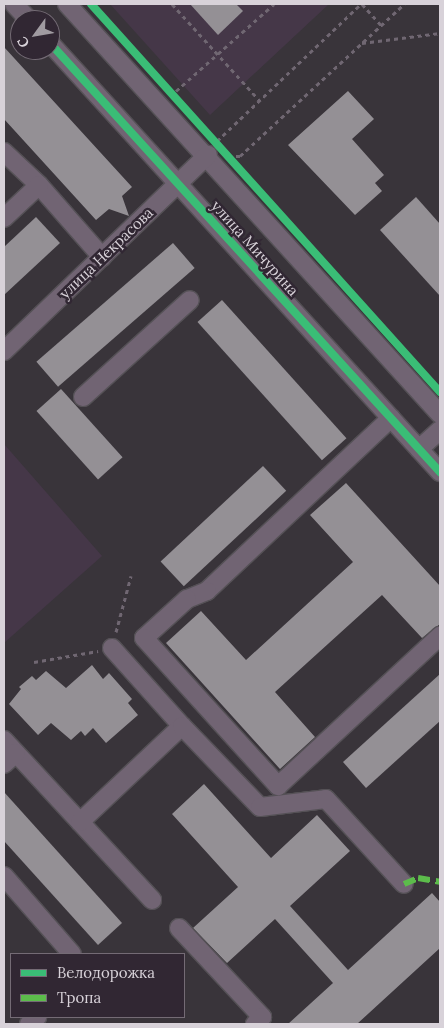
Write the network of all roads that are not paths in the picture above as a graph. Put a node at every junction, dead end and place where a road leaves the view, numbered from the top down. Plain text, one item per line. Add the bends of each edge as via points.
1 (13, 4) edge
2 (67, 4) edge
3 (4, 11) edge
4 (60, 55) edge
5 (4, 152) edge
6 (208, 155) junction
7 (178, 184) junction
8 (39, 185) junction
9 (4, 218) edge
10 (102, 257) junction
11 (190, 300) dead end
12 (4, 350) edge
13 (83, 397) dead end
14 (440, 414) edge
15 (392, 418) junction
16 (440, 430) edge
17 (419, 449) junction
18 (440, 472) edge
19 (440, 636) edge
20 (112, 648) road end
21 (182, 726) junction
22 (4, 740) edge
23 (10, 758) edge
24 (80, 822) junction
25 (4, 876) edge
26 (404, 884) dead end
27 (152, 900) dead end
28 (179, 928) dead end
29 (71, 953) edge
30 (255, 1024) edge

1 - 3 street
2 - 6 street, улица Мичурина
4 - 7 street, улица Мичурина
5 - 8 street
6 - 7 street, улица Некрасова
6 - 14 street, улица Мичурина
7 - 10 street, улица Некрасова
7 - 15 street, улица Мичурина
8 - 9 street
8 - 10 street
10 - 12 street, улица Некрасова
11 - 13 street
15 - 17 street, улица Мичурина
15 - 19 street via 207,591 187,599 144,638 278,786
16 - 17 street
17 - 18 street, улица Мичурина
20 - 21 street
21 - 24 street
21 - 26 street via 260,807 326,799
22 - 23 street
23 - 24 street
24 - 27 street
25 - 29 street
28 - 30 street via 262,1017

